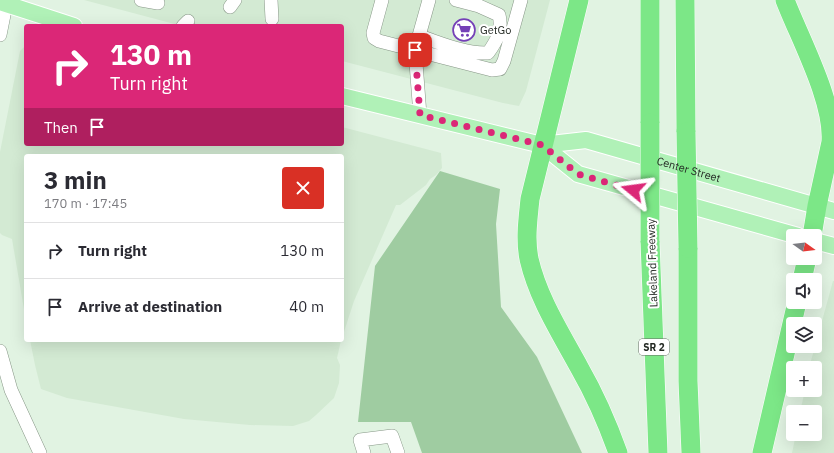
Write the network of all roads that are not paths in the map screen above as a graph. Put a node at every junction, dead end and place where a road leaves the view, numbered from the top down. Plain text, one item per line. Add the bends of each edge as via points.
1 (141, 0) edge
2 (271, 0) edge
3 (382, 0) edge
4 (429, 0) edge
5 (456, 0) edge
6 (521, 0) edge
7 (579, 0) edge
8 (650, 0) edge
9 (685, 0) edge
10 (785, 0) edge
11 (5, 2) edge
12 (158, 3) dead end
13 (272, 19) dead end
14 (68, 24) edge
15 (0, 35) edge
16 (419, 36) junction
17 (415, 50) junction
18 (344, 96) edge
19 (420, 115) junction
20 (542, 145) junction
21 (833, 148) edge
22 (825, 209) edge
23 (815, 229) edge
24 (786, 233) edge
25 (822, 243) edge
26 (834, 246) edge
27 (795, 309) edge
28 (0, 351) edge
29 (40, 453) edge
30 (364, 453) edge
31 (398, 453) edge
32 (618, 453) edge
33 (658, 453) edge
34 (691, 453) edge
35 (762, 453) edge

1 - 12 street
2 - 13 street
3 - 17 street via 373,33 374,38
4 - 16 street
5 - 16 street via 499,15 496,42 488,53 458,48
6 - 17 street via 500,69 492,70
7 - 20 highway
8 - 33 highway, Lakeland Freeway / SR 2, bridge via 650,241
9 - 34 highway, bridge via 688,381
10 - 21 highway via 820,83 831,122
11 - 14 main road
11 - 15 street
16 - 17 street
17 - 19 street
18 - 19 main road, Center Street
19 - 20 main road, Center Street
20 - 22 main road, Center Street via 586,140
20 - 24 main road, Center Street via 578,174
20 - 32 highway via 526,229 529,258 538,288 556,327 606,417
21 - 22 highway
22 - 23 highway
25 - 26 main road
27 - 35 highway
28 - 29 street via 11,390
30 - 31 street via 360,440 392,436

